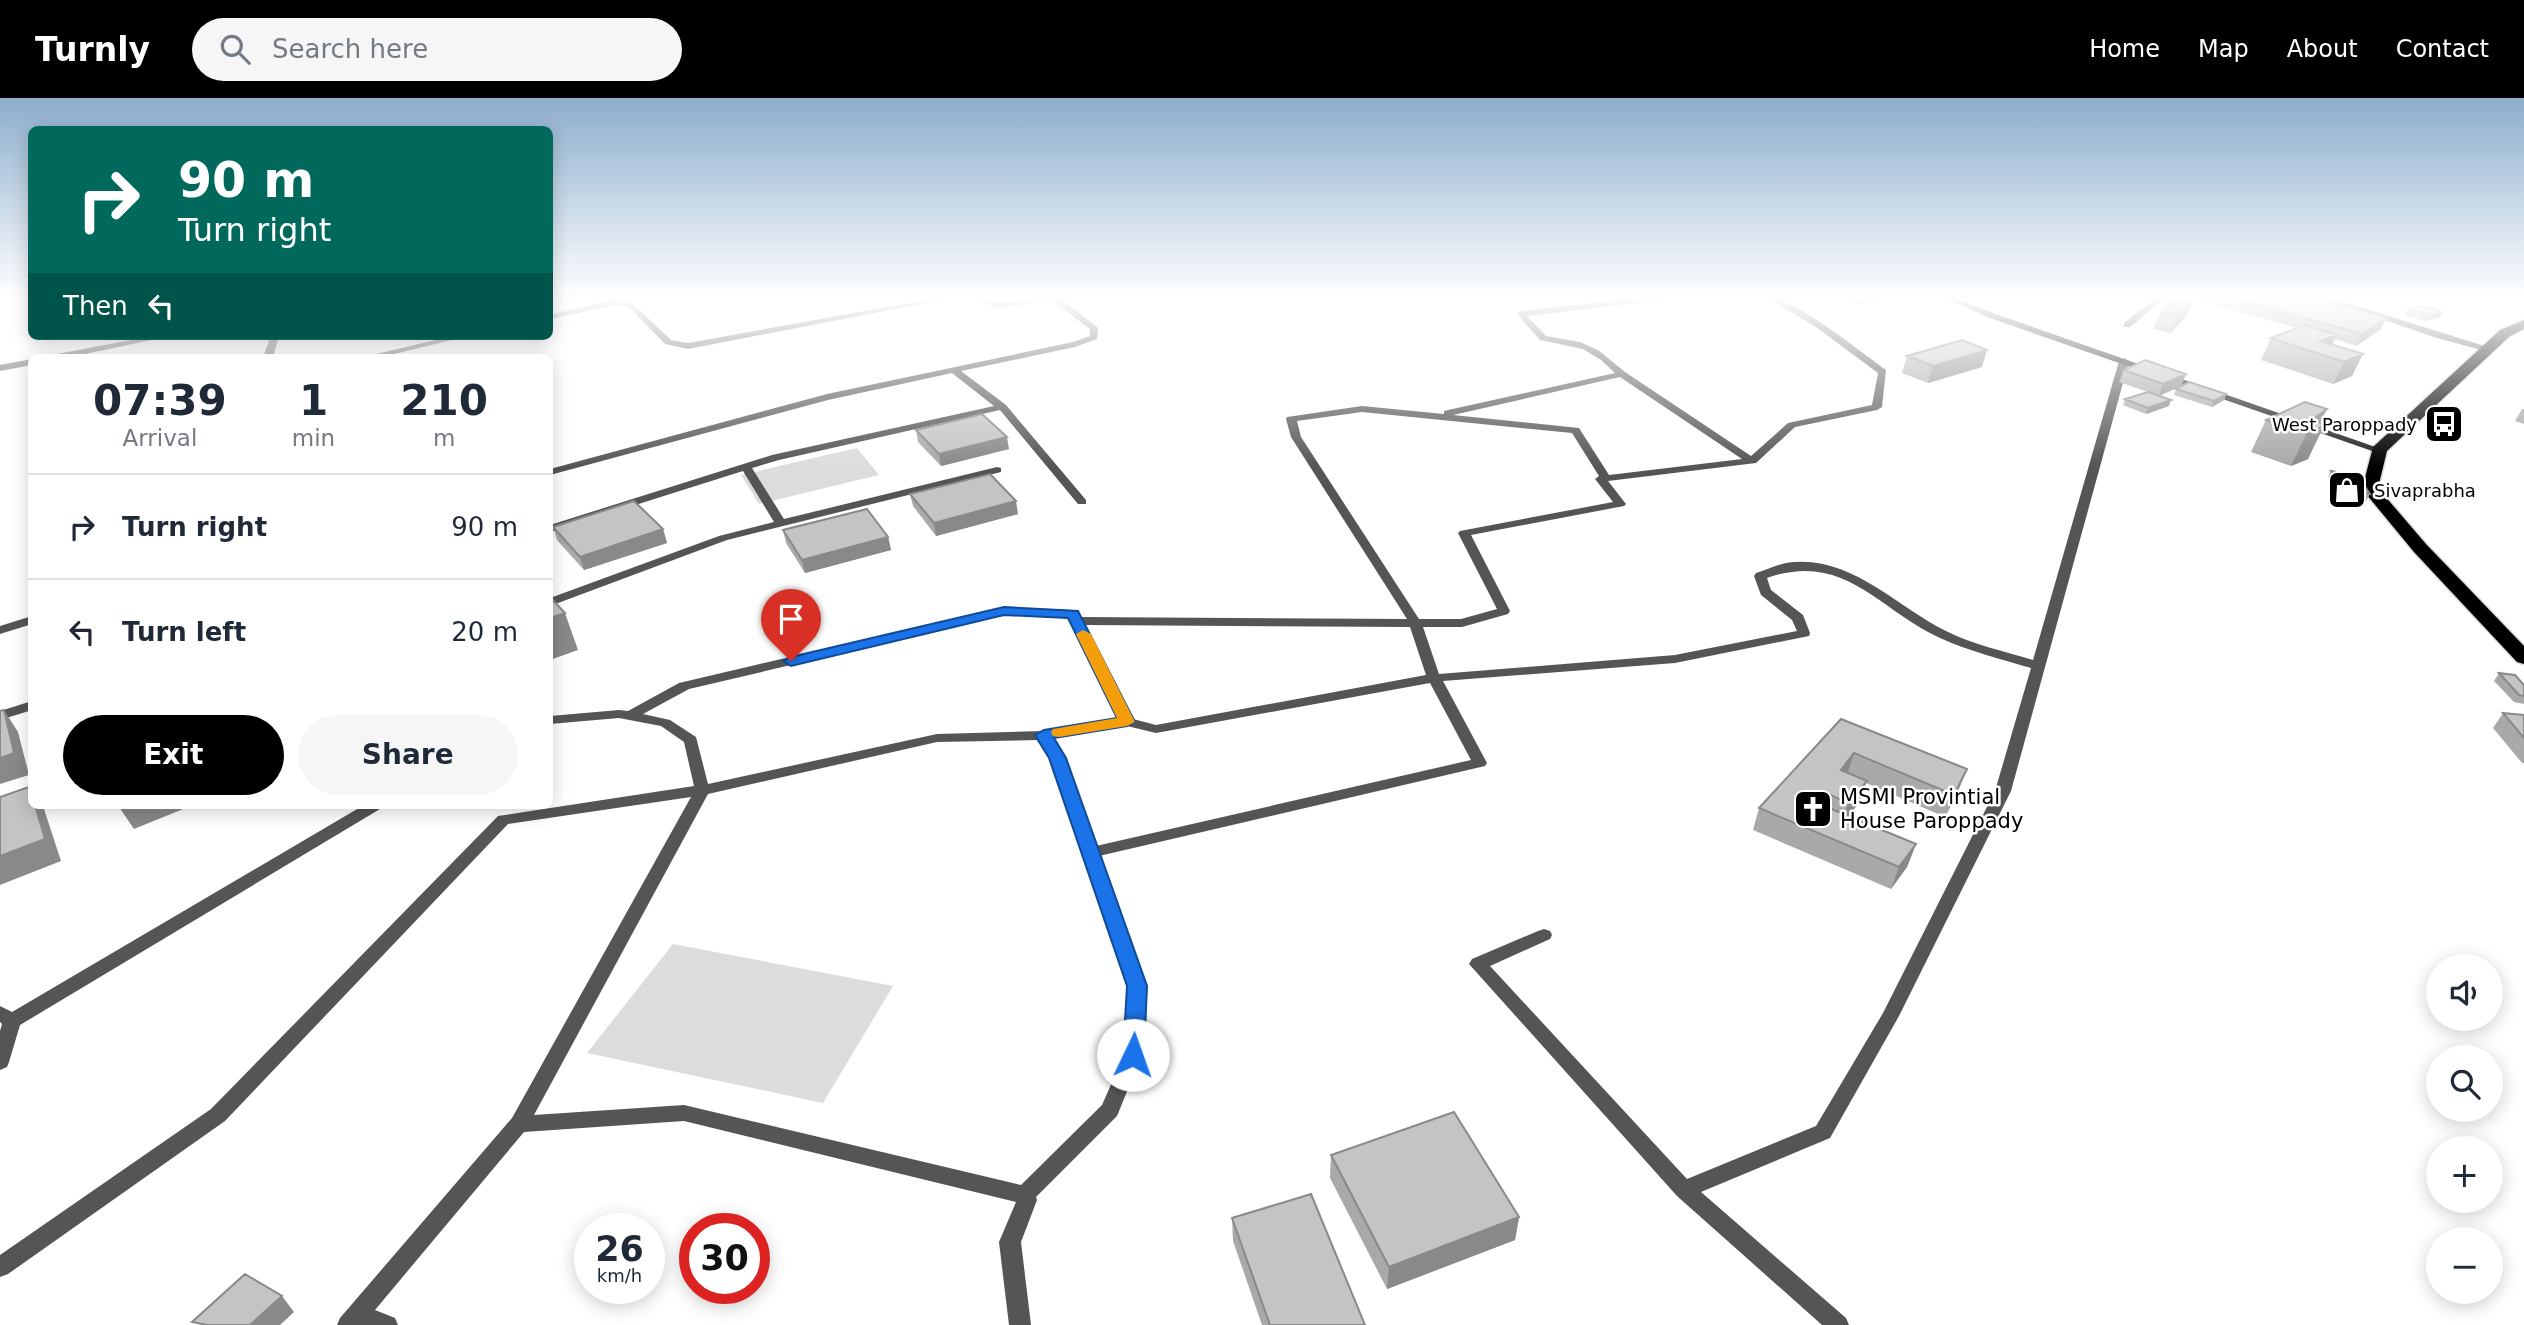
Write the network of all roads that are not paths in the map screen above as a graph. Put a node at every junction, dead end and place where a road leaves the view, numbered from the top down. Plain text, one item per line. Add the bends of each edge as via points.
1 (1029, 353) edge
2 (1598, 353) edge
3 (1857, 353) edge
4 (2102, 353) edge
5 (2484, 353) edge
6 (2124, 361) junction
7 (28, 363) edge
8 (0, 368) edge
9 (952, 369) junction
10 (1622, 374) junction
11 (1002, 407) junction
12 (1433, 416) junction
13 (2379, 450) junction
14 (1752, 461) junction
15 (745, 466) junction
16 (997, 470) dead end
17 (553, 471) edge
18 (1606, 478) junction
19 (1082, 502) dead end
20 (781, 523) junction
21 (553, 527) edge
22 (553, 601) edge
23 (1077, 621) junction
24 (28, 622) edge
25 (1415, 622) junction
26 (0, 630) edge
27 (2524, 658) edge
28 (2038, 666) junction
29 (1434, 678) junction
30 (28, 706) edge
31 (0, 716) edge
32 (630, 716) junction
33 (553, 720) edge
34 (1127, 722) junction
35 (1044, 735) junction
36 (702, 790) junction
37 (368, 809) edge
38 (1090, 853) junction
39 (1544, 935) dead end
40 (4, 1021) edge
41 (0, 1062) edge
42 (519, 1124) junction
43 (1684, 1190) junction
44 (1025, 1195) junction
45 (3, 1260) edge
46 (353, 1320) edge
47 (387, 1325) edge
48 (1020, 1325) edge
49 (1838, 1325) edge

1 - 9 street
2 - 10 street
3 - 14 street via 1883,372 1877,407 1792,425
4 - 6 main road
5 - 13 highway
6 - 13 main road
6 - 28 street
7 - 8 street
9 - 11 street
9 - 17 street via 827,397
10 - 12 street
10 - 14 street
11 - 15 street
11 - 19 street
12 - 18 street via 1575,430
12 - 25 street via 1362,410 1291,419 1296,437
13 - 27 highway via 2370,489
14 - 18 street
15 - 20 street
15 - 21 street
16 - 20 street
18 - 25 street via 1600,479 1620,504 1464,533 1504,611 1462,622
20 - 22 street via 723,538
23 - 25 street
23 - 32 street via 1073,614 1004,611 684,686
23 - 34 street
24 - 26 street
25 - 29 street
28 - 29 street via 1942,634 1857,578 1824,566 1780,566 1760,576 1765,592 1798,618 1804,633 1675,659
28 - 43 street via 2003,791 1890,1016 1823,1132
29 - 34 street via 1156,729
29 - 38 street via 1480,763
30 - 31 street
32 - 33 street
32 - 36 street via 665,723 691,740
34 - 35 street
35 - 36 street via 937,738
35 - 38 street via 1058,758
36 - 42 street
36 - 45 street via 503,820 219,1115
37 - 40 street
38 - 44 street via 1137,986 1133,1055 1110,1110
39 - 43 street via 1478,964
40 - 41 street
42 - 44 street via 684,1113
42 - 46 street
43 - 49 street
44 - 48 street via 1010,1242
46 - 47 street

